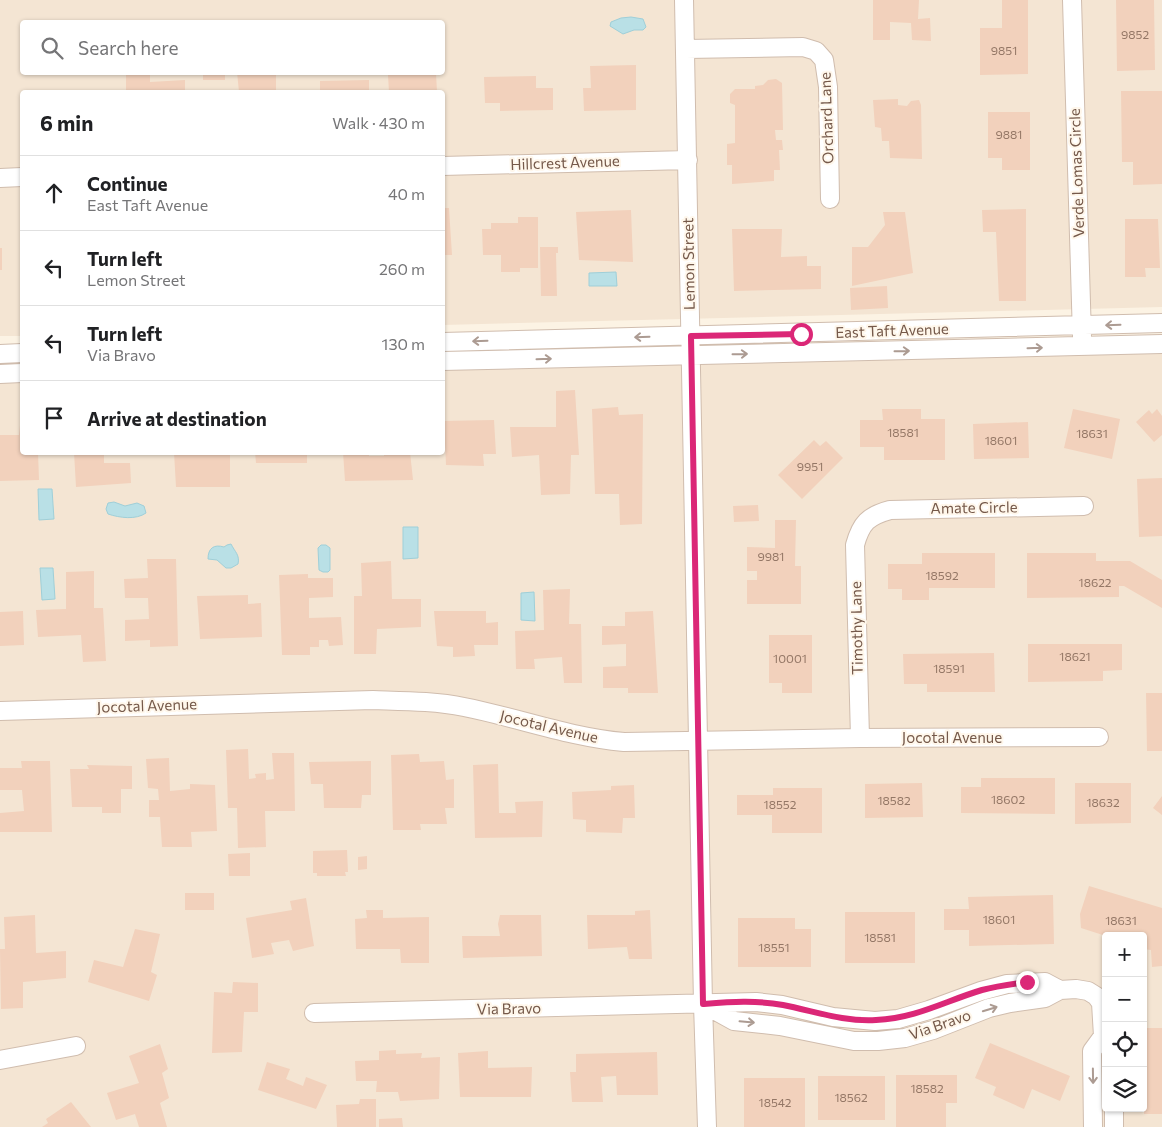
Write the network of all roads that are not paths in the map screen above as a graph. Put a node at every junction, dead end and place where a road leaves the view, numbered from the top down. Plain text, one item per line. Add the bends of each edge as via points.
1 (684, 0) edge
2 (1072, 0) edge
3 (686, 49) junction
4 (688, 160) junction
5 (445, 166) edge
6 (20, 177) edge
7 (0, 178) edge
8 (830, 199) dead end
9 (1162, 323) edge
10 (1081, 325) junction
11 (691, 336) junction
12 (445, 342) edge
13 (1162, 344) edge
14 (1082, 346) junction
15 (20, 353) edge
16 (0, 354) edge
17 (691, 355) junction
18 (445, 361) edge
19 (20, 373) edge
20 (0, 374) edge
21 (1084, 506) dead end
22 (866, 521) joint
23 (0, 710) edge
24 (1099, 737) dead end
25 (860, 738) junction
26 (698, 742) junction
27 (1060, 990) junction
28 (948, 1003) junction
29 (703, 1004) junction
30 (314, 1013) dead end
31 (841, 1018) junction
32 (1103, 1022) edge
33 (951, 1023) junction
34 (836, 1038) junction
35 (1102, 1040) edge
36 (76, 1046) dead end
37 (0, 1060) edge
38 (1114, 1112) edge
39 (707, 1127) edge
40 (1093, 1127) edge
41 (1114, 1127) edge

1 - 3 street, Lemon Street
2 - 10 street, Verde Lomas Circle
3 - 4 street, Lemon Street
3 - 8 street, Orchard Lane via 803,47 816,52 824,60 828,87
4 - 5 street, Hillcrest Avenue
4 - 11 street, Lemon Street
6 - 7 street
9 -> 10 street, East Taft Avenue
10 - 11 street, East Taft Avenue
10 - 14 street, Verde Lomas Circle
11 -> 12 street, East Taft Avenue
11 - 17 street, Lemon Street
13 - 14 street, East Taft Avenue
17 -> 14 street, East Taft Avenue
15 - 16 street
18 -> 17 street, East Taft Avenue
17 - 26 street, Lemon Street
19 - 20 street
21 - 22 street, Amate Circle via 890,510 875,514
22 - 25 street, Timothy Lane via 855,545
23 - 26 street, Jocotal Avenue via 373,700 417,702 462,706 595,739
24 - 25 street, Jocotal Avenue
25 - 26 street, Jocotal Avenue
26 - 29 street, Lemon Street
27 - 28 street, Via Bravo via 1045,982 1007,984
27 - 32 street, Via Bravo via 1082,990 1096,996 1101,1003
33 -> 27 street, Via Bravo via 989,1008 1045,998
28 - 31 street, Via Bravo via 898,1018
28 - 33 street
29 - 30 street, Via Bravo
29 - 31 street, Via Bravo via 756,1002
29 -> 34 street, Via Bravo via 734,1021 780,1026
29 - 39 street, Lemon Street
31 - 34 street
33 - 34 street, Via Bravo via 914,1035 878,1041
35 -> 40 street via 1092,1052
36 - 37 street
38 - 41 street

